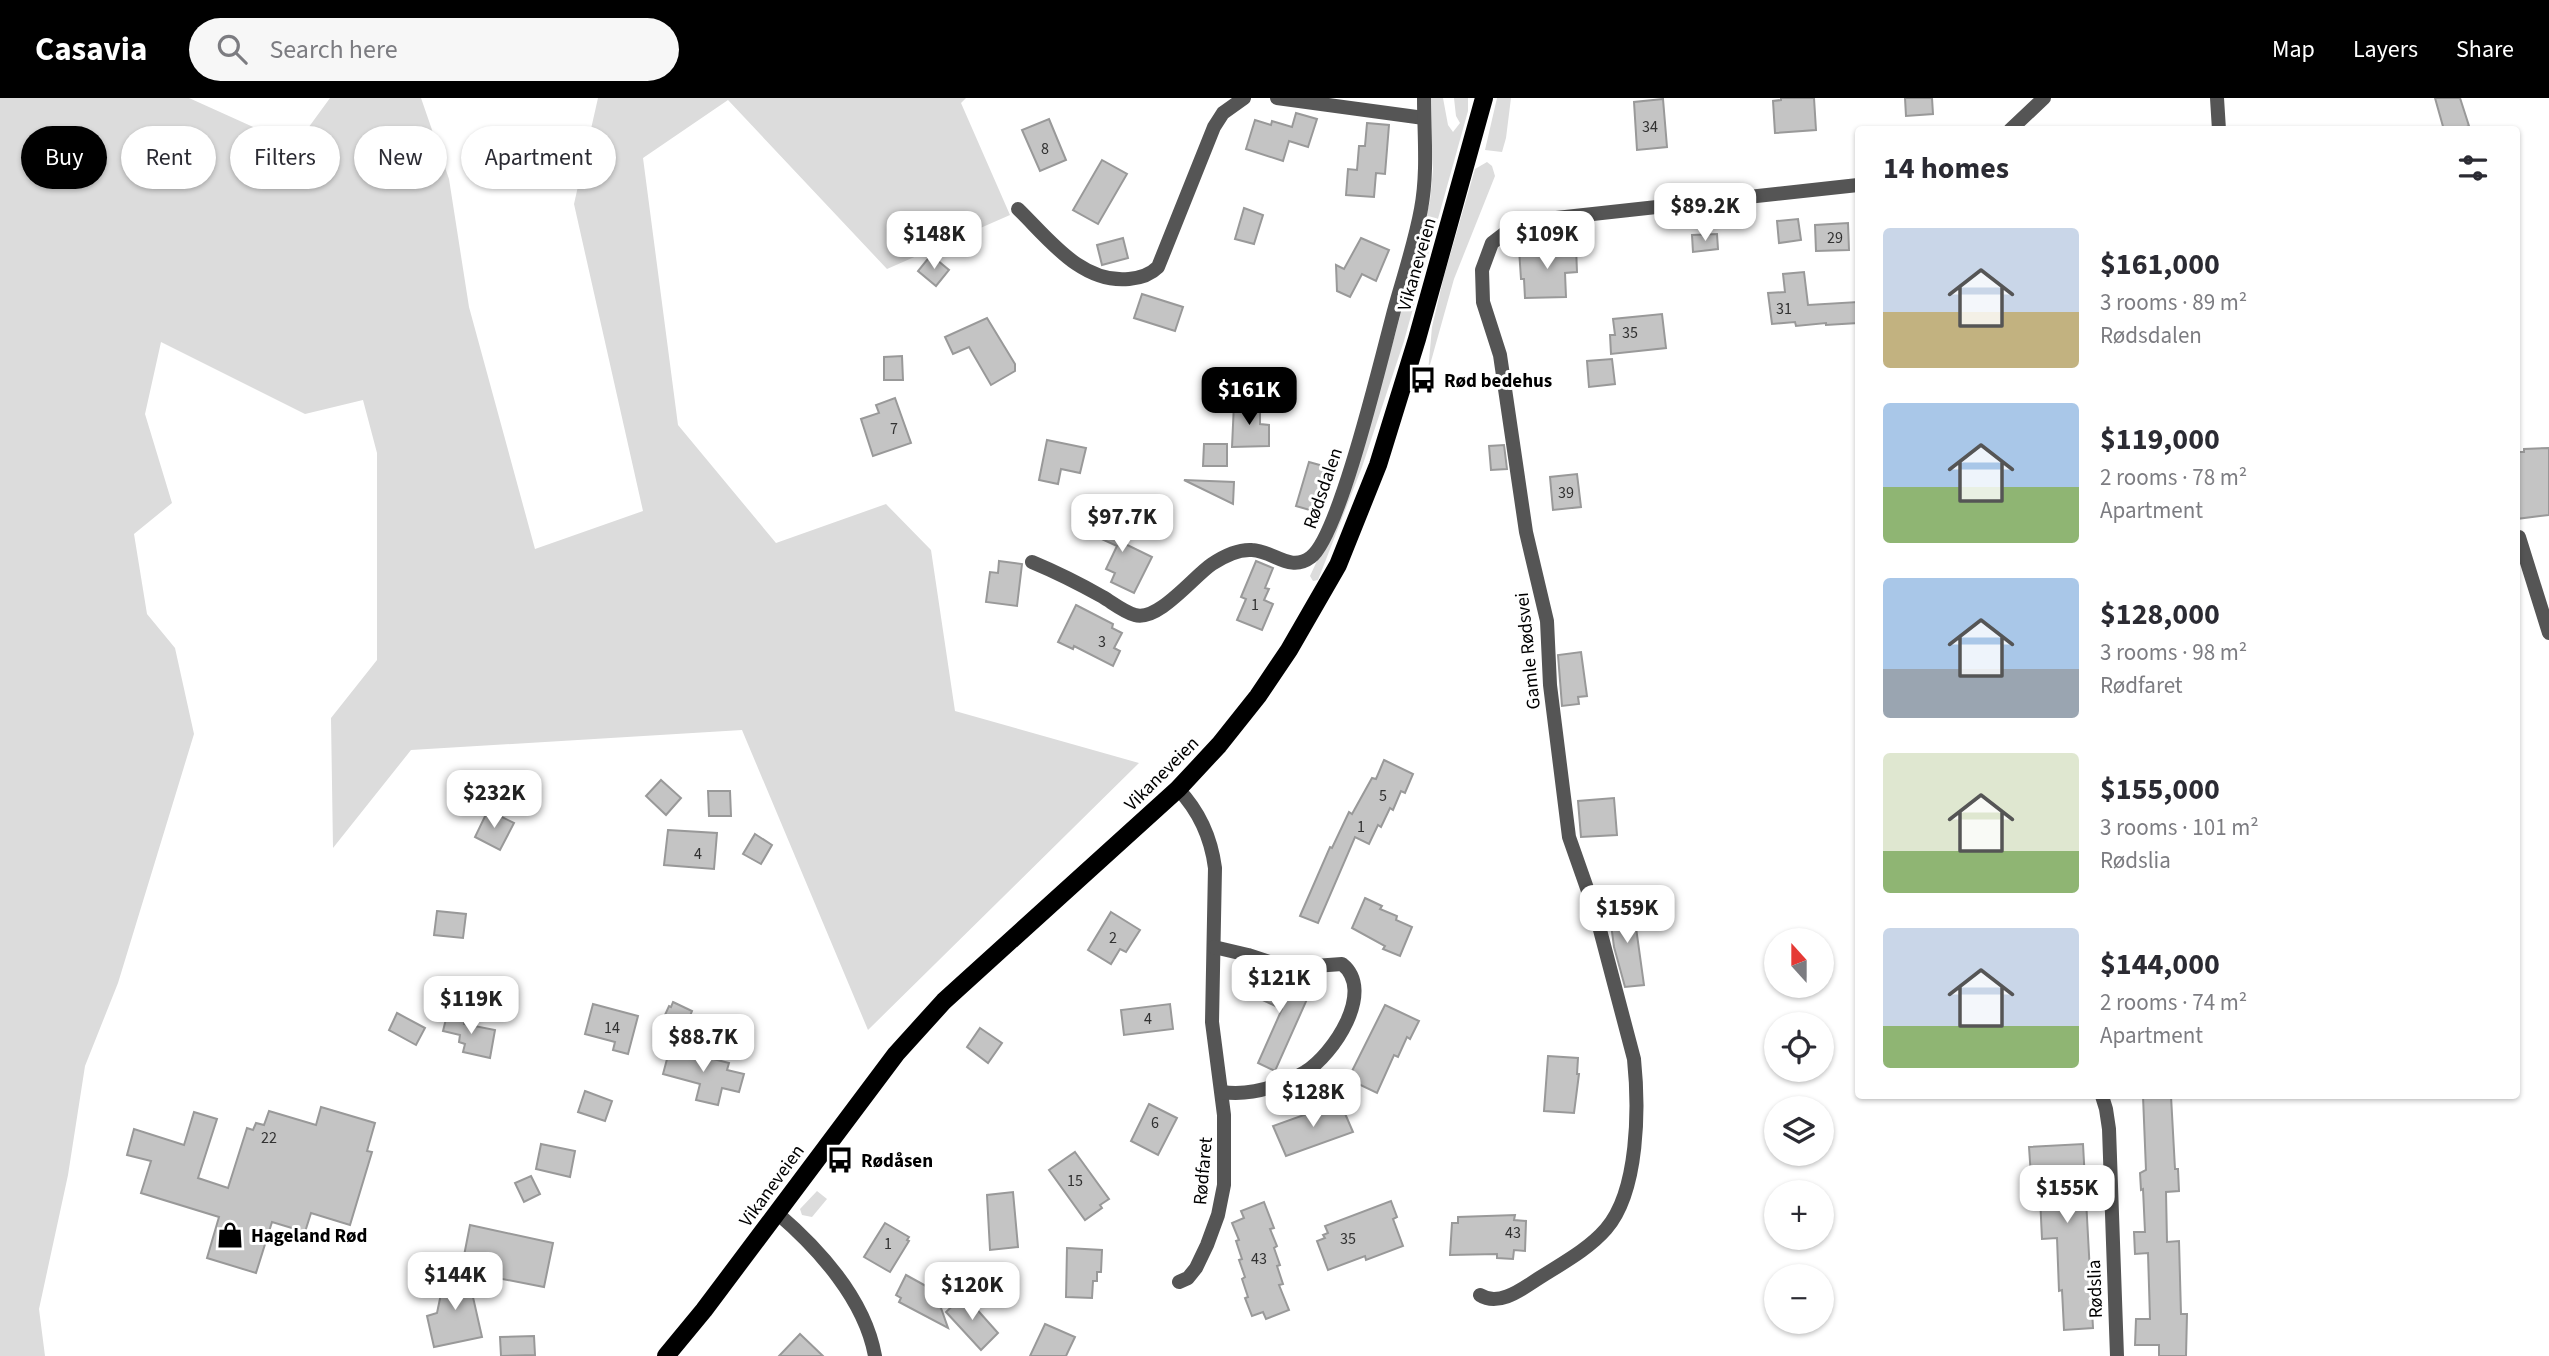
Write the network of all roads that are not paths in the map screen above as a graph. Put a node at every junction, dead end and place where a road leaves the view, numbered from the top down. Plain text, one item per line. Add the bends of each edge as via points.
1 (1244, 98) edge
2 (1277, 98) edge
3 (1424, 98) edge
4 (1484, 98) edge
5 (2045, 98) edge
6 (2217, 98) edge
7 (1424, 118) junction
8 (2014, 126) edge
9 (2219, 126) edge
10 (1855, 185) edge
11 (1017, 209) dead end
12 (2520, 540) edge
13 (1032, 562) dead end
14 (2549, 633) edge
15 (1178, 789) junction
16 (1214, 947) junction
17 (1222, 1092) junction
18 (2103, 1099) edge
19 (777, 1213) junction
20 (1180, 1282) dead end
21 (1480, 1295) dead end
22 (666, 1356) edge
23 (875, 1356) edge
24 (2117, 1356) edge

1 - 11 street via 1214,127 1158,267 1145,276 1119,280 1082,269
2 - 7 street
3 - 7 street, Rødsdalen
4 - 15 main road, Vikaneveien via 1399,401 1338,565 1258,696
5 - 8 street
6 - 9 street
7 - 13 street, Rødsdalen via 1425,183 1420,211 1345,483 1322,545 1303,562 1292,564 1251,549 1226,555 1162,608 1145,616 1136,616
10 - 21 street, Gamle Rødsvei via 1538,220 1499,235 1485,256 1483,302 1500,355 1522,506 1547,621 1569,838 1595,911 1634,1059 1636,1084 1627,1186 1614,1219 1584,1249 1524,1289 1496,1300
12 - 14 street
15 - 16 street, Rødfaret via 1198,814 1212,849
15 - 19 main road, Vikaneveien via 944,1000 896,1054
16 - 17 street, Rødfaret via 1212,1022
16 - 17 street via 1287,968 1342,964 1352,976 1356,993 1331,1049 1313,1066 1267,1089
17 - 20 street, Rødfaret via 1224,1185 1196,1268
18 - 24 street, Rødslia via 2109,1129
19 - 22 main road, Vikaneveien
19 - 23 street via 833,1271 860,1315

